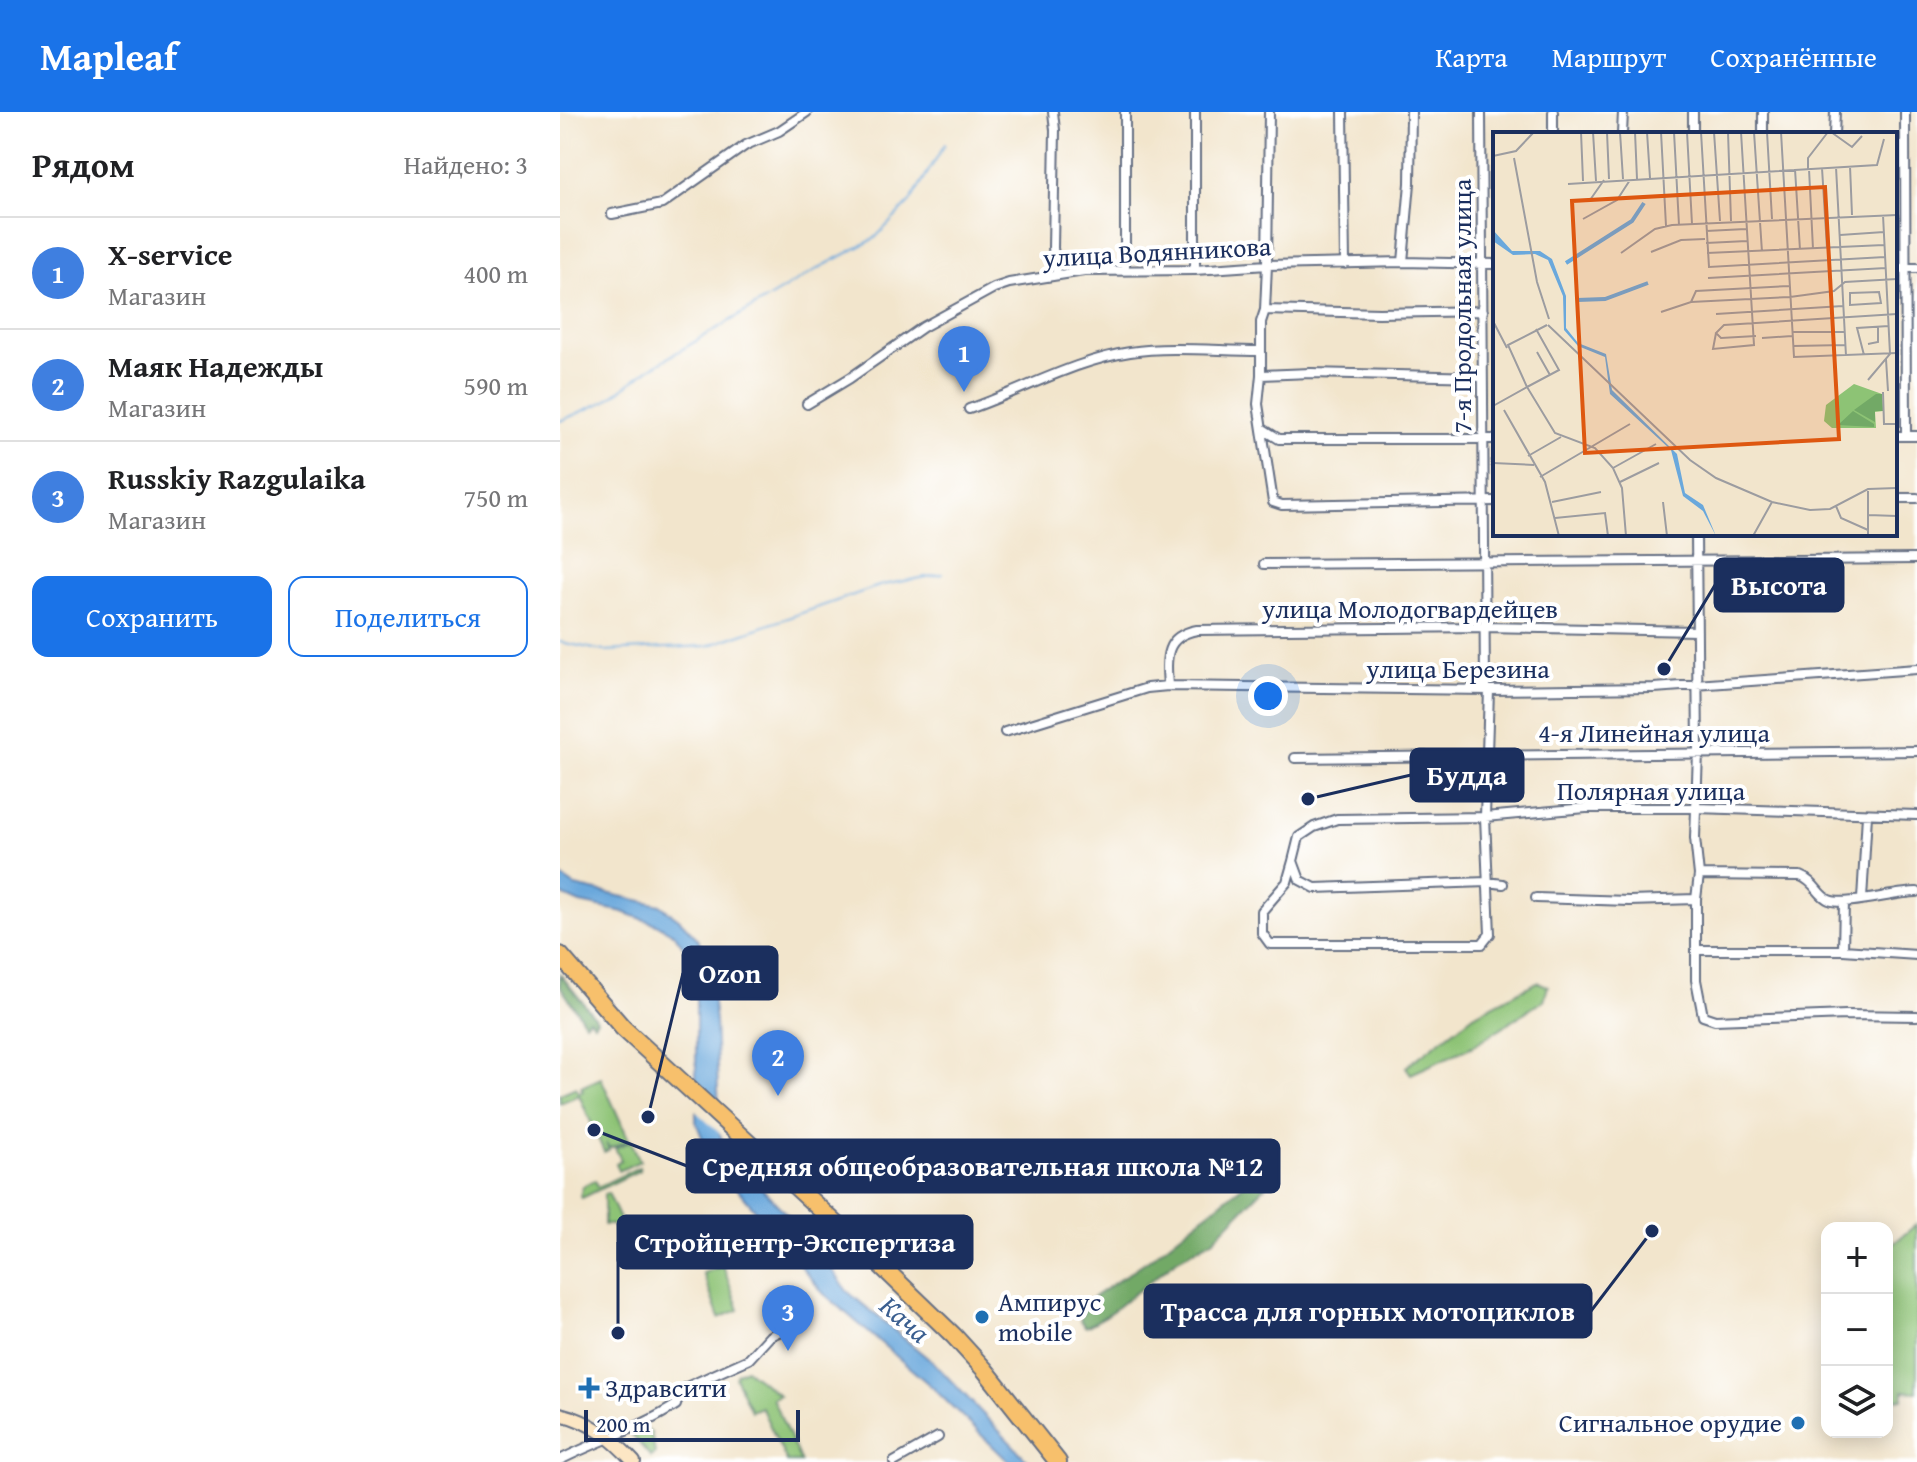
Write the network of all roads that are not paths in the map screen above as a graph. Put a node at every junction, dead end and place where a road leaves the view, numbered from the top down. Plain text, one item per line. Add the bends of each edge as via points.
1 (807, 112) edge
2 (1053, 112) edge
3 (1125, 112) edge
4 (1195, 112) edge
5 (1269, 112) edge
6 (1343, 112) edge
7 (1411, 112) edge
8 (1481, 112) edge
9 (1623, 112) edge
10 (1835, 112) edge
11 (1905, 112) edge
12 (1622, 132) edge
13 (1834, 132) edge
14 (612, 214) dead end
15 (1403, 262) junction
16 (1345, 264) junction
17 (1483, 264) junction
18 (1493, 264) edge
19 (1267, 265) junction
20 (1900, 268) edge
21 (1917, 268) edge
22 (1125, 270) junction
23 (1195, 270) junction
24 (1057, 275) junction
25 (1265, 310) junction
26 (1483, 311) junction
27 (1259, 351) junction
28 (1261, 375) junction
29 (1481, 377) junction
30 (807, 404) dead end
31 (969, 409) dead end
32 (1263, 429) junction
33 (1897, 436) edge
34 (1906, 436) junction
35 (1917, 436) edge
36 (1483, 439) junction
37 (1493, 439) edge
38 (1484, 501) junction
39 (1493, 501) edge
40 (1696, 536) edge
41 (1917, 559) edge
42 (1484, 562) junction
43 (1696, 562) junction
44 (1264, 564) dead end
45 (1484, 627) junction
46 (1697, 631) junction
47 (1917, 669) edge
48 (1168, 686) junction
49 (1697, 686) junction
50 (1489, 690) junction
51 (1005, 732) dead end
52 (1917, 751) edge
53 (1698, 752) junction
54 (1485, 754) junction
55 (1295, 758) dead end
56 (1696, 808) junction
57 (1867, 815) junction
58 (1917, 815) edge
59 (1485, 817) junction
60 (1293, 861) junction
61 (1699, 875) junction
62 (1487, 882) junction
63 (1503, 884) dead end
64 (1917, 892) edge
65 (1536, 898) dead end
66 (1696, 899) junction
67 (1862, 899) junction
68 (1844, 902) junction
69 (1698, 950) junction
70 (1843, 950) junction
71 (560, 955) edge
72 (1917, 955) edge
73 (1917, 1016) edge
74 (806, 1319) dead end
75 (560, 1414) edge
76 (938, 1437) dead end
77 (612, 1438) junction
78 (560, 1460) edge
79 (634, 1462) edge
80 (894, 1462) edge
81 (1058, 1462) edge

1 - 14 street via 746,145 662,204
2 - 24 street
3 - 22 street
4 - 23 street
5 - 19 street
6 - 16 street
7 - 15 street
8 - 17 street, 7-я Продольная улица
9 - 12 street
10 - 13 street
11 - 20 street
15 - 16 street, улица Водянникова
15 - 17 street, улица Водянникова
16 - 19 street, улица Водянникова
17 - 18 street, улица Водянникова
17 - 26 street, 7-я Продольная улица
19 - 23 street, улица Водянникова
19 - 25 street
20 - 21 street
20 - 34 street
22 - 23 street, улица Водянникова
22 - 24 street, улица Водянникова
24 - 30 street, улица Водянникова via 994,288 923,327
25 - 26 street
25 - 27 street
26 - 29 street, 7-я Продольная улица
27 - 28 street
27 - 31 street via 1132,352 1037,380
28 - 29 street
28 - 32 street via 1258,404
29 - 36 street, 7-я Продольная улица
32 - 36 street via 1279,439
32 - 38 street via 1269,490 1273,502 1282,505
33 - 34 street
34 - 35 street
36 - 37 street
36 - 38 street, 7-я Продольная улица
38 - 39 street
38 - 42 street, 7-я Продольная улица
40 - 43 street
41 - 43 street
42 - 43 street
42 - 44 street
42 - 45 street, 7-я Продольная улица
43 - 46 street
45 - 46 street, улица Молодогвардейцев
45 - 48 street, улица Молодогвардейцев via 1186,632 1170,646 1166,658
45 - 50 street, 7-я Продольная улица
46 - 49 street
47 - 49 street, улица Березина
48 - 50 street, улица Березина
48 - 51 street, улица Березина
49 - 50 street, улица Березина
49 - 53 street
50 - 54 street, 7-я Продольная улица
52 - 53 street, 4-я Линейная улица
53 - 54 street, 4-я Линейная улица
53 - 56 street
54 - 55 street, 4-я Линейная улица
54 - 59 street, 7-я Продольная улица
56 - 57 street, Полярная улица
56 - 59 street, Полярная улица via 1586,808
56 - 61 street
57 - 58 street, Полярная улица
57 - 67 street
59 - 60 street, Полярная улица via 1337,819 1299,837
59 - 62 street, 7-я Продольная улица
60 - 62 street via 1300,880 1315,888
60 - 62 street, 7-я Продольная улица via 1287,882 1262,911 1262,933 1270,944 1482,944 1491,929
61 - 66 street
61 - 68 street via 1800,876 1814,883 1827,900
62 - 63 street
64 - 67 street
65 - 66 street
66 - 69 street
67 - 68 street
68 - 70 street
69 - 70 street
69 - 73 street via 1700,1009 1715,1020
70 - 72 street
71 - 81 highway via 617,1022 954,1336
74 - 77 street via 770,1336 749,1359 680,1390 676,1405 649,1423
75 - 77 street
76 - 80 street
77 - 78 street
77 - 79 street

